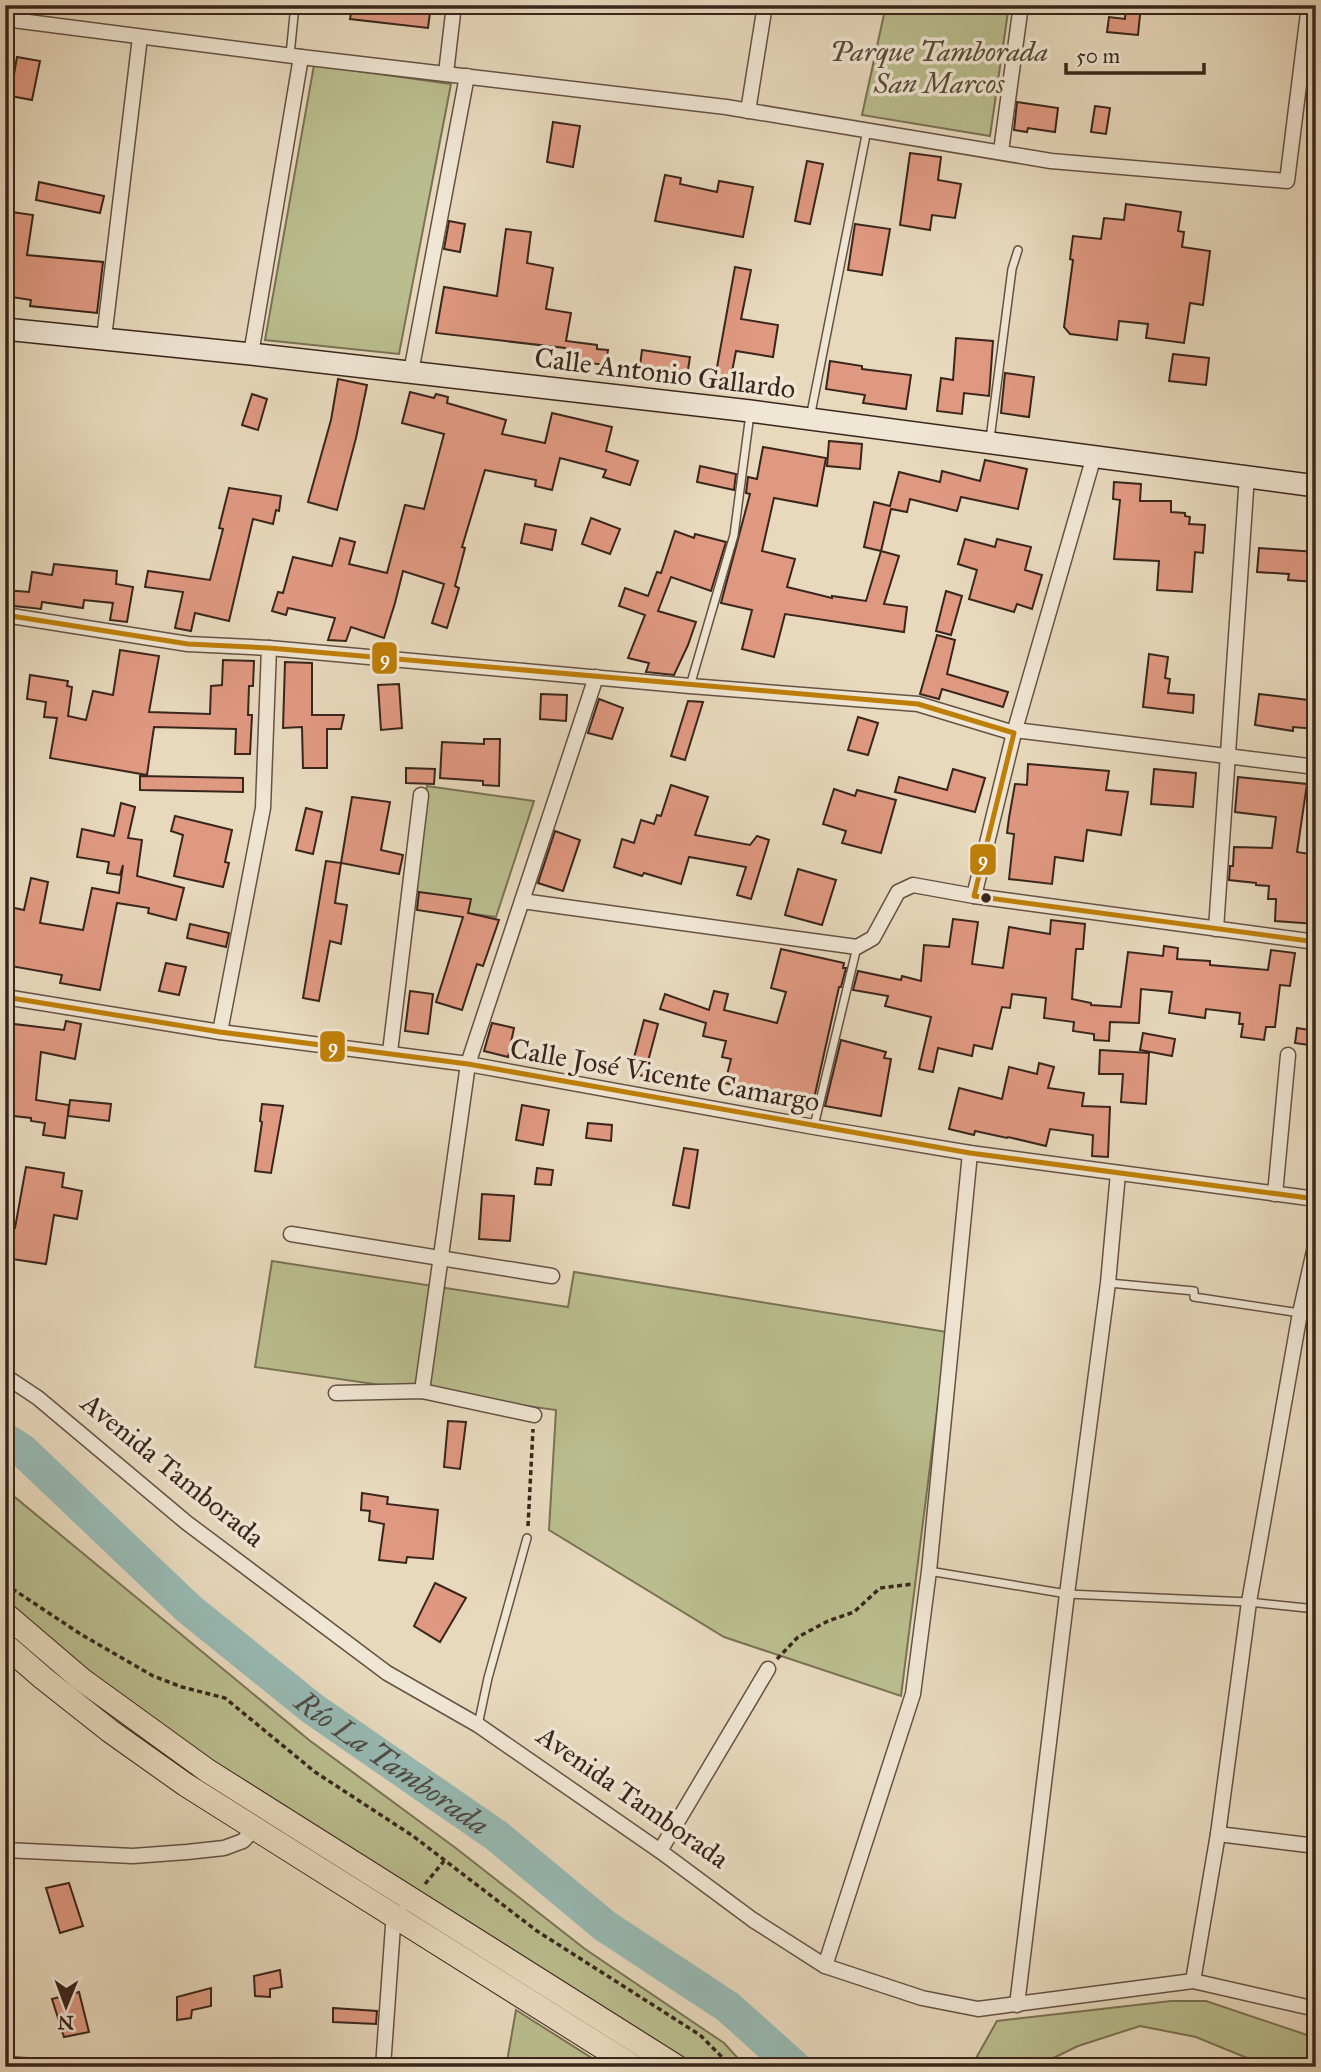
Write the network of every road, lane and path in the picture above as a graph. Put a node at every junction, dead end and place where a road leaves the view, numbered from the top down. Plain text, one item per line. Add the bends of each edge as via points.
1 (295, 5) edge
2 (454, 5) edge
3 (765, 5) edge
4 (1021, 5) edge
5 (1309, 5) edge
6 (5, 19) edge
7 (140, 37) junction
8 (296, 56) junction
9 (446, 73) junction
10 (467, 76) junction
11 (748, 111) junction
12 (867, 130) junction
13 (1001, 151) junction
14 (1018, 250) dead end
15 (5, 329) edge
16 (104, 338) junction
17 (251, 354) junction
18 (411, 372) junction
19 (750, 411) junction
20 (809, 419) junction
21 (990, 443) junction
22 (1094, 456) junction
23 (1247, 476) junction
24 (1316, 486) edge
25 (5, 615) edge
26 (269, 648) junction
27 (596, 677) junction
28 (690, 686) junction
29 (1014, 732) junction
30 (1229, 757) junction
31 (1316, 767) edge
32 (421, 795) dead end
33 (974, 896) junction
34 (522, 901) junction
35 (1216, 929) junction
36 (1316, 942) edge
37 (858, 947) junction
38 (5, 997) edge
39 (220, 1032) junction
40 (390, 1052) junction
41 (1288, 1055) dead end
42 (468, 1063) junction
43 (814, 1127) junction
44 (970, 1153) junction
45 (1118, 1173) junction
46 (1275, 1194) junction
47 (1316, 1199) edge
48 (291, 1234) dead end
49 (1316, 1242) edge
50 (441, 1259) junction
51 (552, 1276) dead end
52 (1108, 1283) junction
53 (1300, 1313) junction
54 (5, 1376) edge
55 (422, 1391) junction
56 (336, 1393) dead end
57 (534, 1415) joint
58 (527, 1538) joint
59 (928, 1577) junction
60 (5, 1584) edge
61 (1067, 1594) junction
62 (1249, 1602) junction
63 (1316, 1609) edge
64 (5, 1614) edge
65 (5, 1645) edge
66 (768, 1668) joint
67 (478, 1725) junction
68 (255, 1828) junction
69 (1218, 1834) junction
70 (1316, 1846) edge
71 (5, 1850) edge
72 (660, 1851) junction
73 (410, 1897) junction
74 (396, 1918) junction
75 (825, 1966) junction
76 (1193, 1981) junction
77 (1017, 2006) junction
78 (1316, 2008) edge
79 (5, 2064) edge
80 (50, 2067) edge
81 (383, 2067) edge
82 (635, 2067) edge
83 (677, 2067) edge
84 (732, 2067) edge

1 - 8 lane
2 - 9 street
3 - 11 street
4 - 13 street
5 - 13 street via 1287,181 1051,161
6 - 7 street
7 - 8 street
7 - 16 street
8 - 9 street
8 - 17 street
9 - 10 street
10 - 11 street
10 - 18 street
11 - 12 street
12 - 13 street
12 - 20 lane
14 - 21 lane
15 - 16 main road, Calle Antonio Gallardo
16 - 17 main road, Calle Antonio Gallardo
17 - 18 main road, Calle Antonio Gallardo
18 - 19 main road, Calle Antonio Gallardo
19 - 20 main road, Calle Antonio Gallardo
19 - 28 lane via 734,535
20 - 21 main road, Calle Antonio Gallardo
21 - 22 main road, Calle Antonio Gallardo
22 - 23 main road, Calle Antonio Gallardo
22 - 29 street
23 - 24 main road, Calle Antonio Gallardo
23 - 30 street
25 - 26 street via 188,644
26 - 27 street
26 - 39 street via 263,808
27 - 28 street
27 - 34 street
28 - 29 street via 918,704
29 - 30 street
29 - 33 street
30 - 31 street
30 - 35 street
32 - 40 street
33 - 35 street
33 - 37 street via 914,885 898,891 873,938
34 - 37 street
34 - 42 street
35 - 36 street
37 - 43 lane
38 - 39 street, Calle José Vicente Camargo
39 - 40 street, Calle José Vicente Camargo
40 - 42 street, Calle José Vicente Camargo
41 - 46 street
42 - 43 street, Calle José Vicente Camargo
42 - 50 street
43 - 44 street, Calle José Vicente Camargo
44 - 45 street, Calle José Vicente Camargo
44 - 59 street
45 - 46 street, Calle José Vicente Camargo
45 - 52 street
46 - 47 street, Calle José Vicente Camargo
48 - 50 street
49 - 53 street
50 - 51 street
50 - 55 street
52 - 53 lane via 1194,1291 1194,1297
52 - 61 street
53 - 62 street
54 - 67 street, Avenida Tamborada via 187,1522 387,1673
55 - 56 street
55 - 57 street
57 - 58 path
58 - 67 lane
59 - 61 lane
59 - 66 path via 880,1588 854,1612 799,1637
59 - 75 street via 914,1693
60 - 84 path via 152,1676 225,1698 315,1772 413,1836 537,1931 700,2035
61 - 62 lane
61 - 77 street
62 - 63 lane
62 - 69 street
64 - 73 main road via 157,1736
65 - 68 main road via 110,1731
66 - 72 street
67 - 72 street, Avenida Tamborada
68 - 71 street via 243,1841 224,1848 187,1852 133,1856
68 - 74 main road
69 - 70 street
69 - 76 street
72 - 75 street, Avenida Tamborada
73 - 74 street
73 - 83 main road
74 - 81 street
74 - 82 main road
75 - 77 street, Avenida Tamborada via 922,1998 978,2009
76 - 77 street, Avenida Tamborada
76 - 78 street, Avenida Tamborada
79 - 80 street

